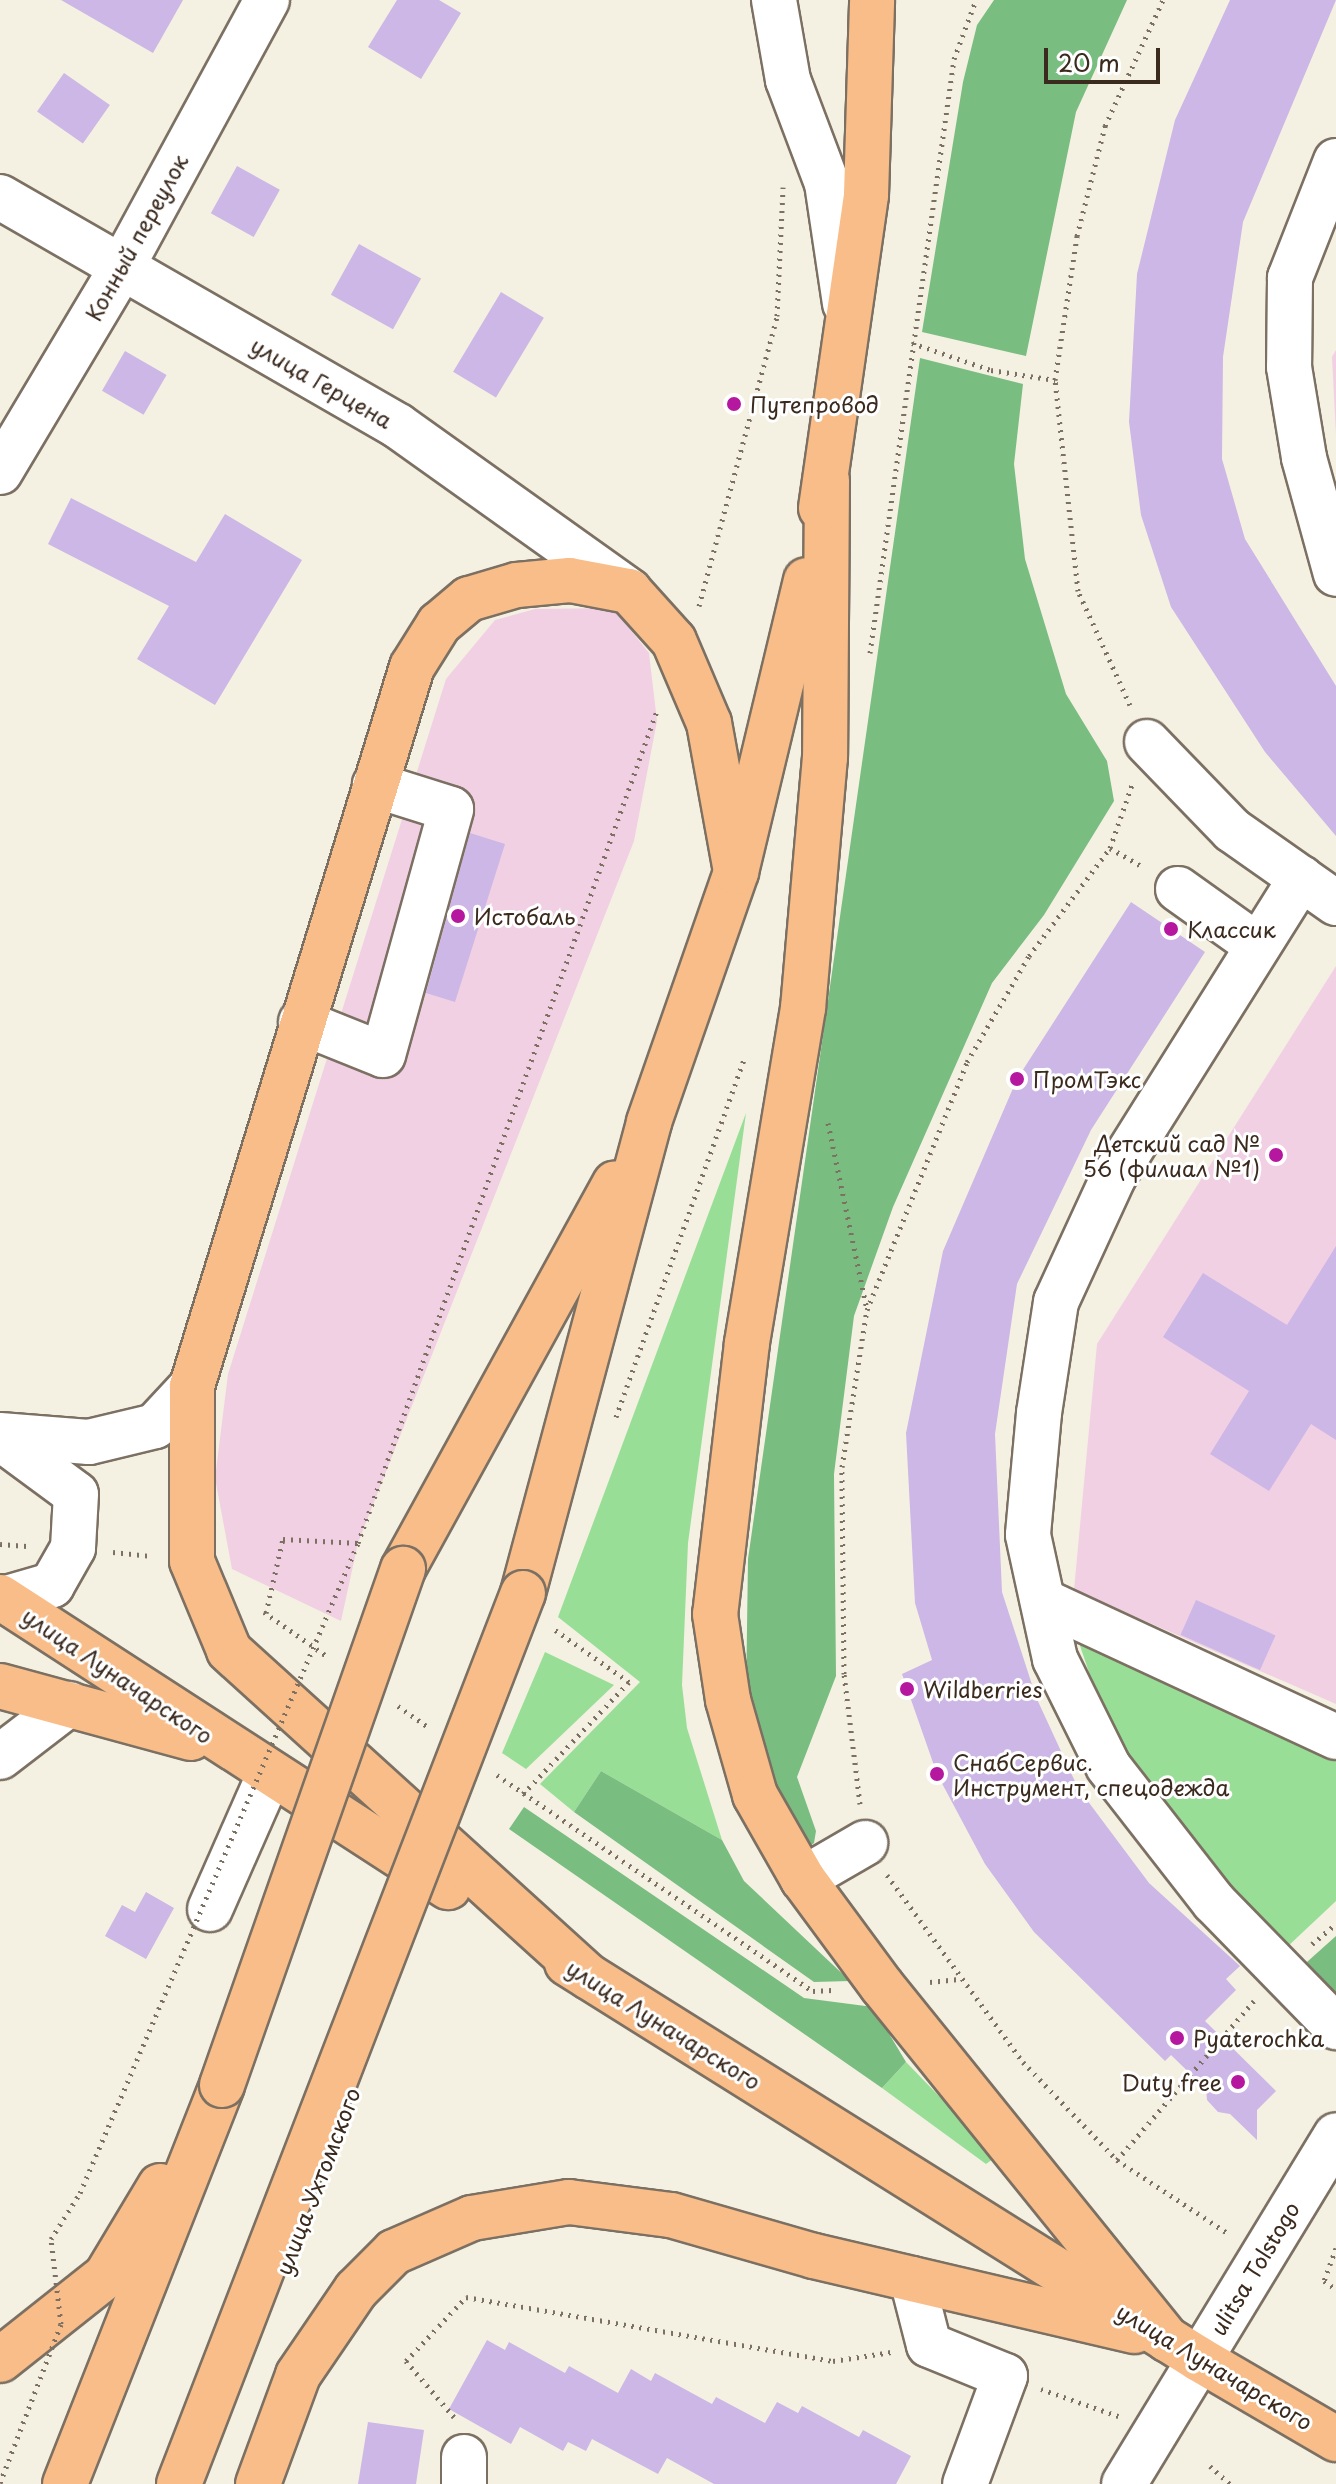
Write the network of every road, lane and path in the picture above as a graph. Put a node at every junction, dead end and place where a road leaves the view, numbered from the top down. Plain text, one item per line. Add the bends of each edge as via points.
1 (267, 0) edge
2 (774, 0) edge
3 (976, 0) edge
4 (1163, 0) edge
5 (880, 11) edge
6 (1336, 161) edge
7 (783, 175) dead end
8 (0, 197) edge
9 (122, 267) junction
10 (848, 328) junction
11 (1055, 380) junction
12 (0, 472) edge
13 (827, 480) junction
14 (1336, 574) edge
15 (629, 591) junction
16 (680, 655) junction
17 (1147, 742) junction
18 (375, 785) junction
19 (1110, 848) dead end
20 (736, 872) junction
21 (1301, 878) junction
22 (1178, 889) dead end
23 (1336, 903) edge
24 (1258, 946) junction
25 (301, 1022) junction
26 (745, 1056) dead end
27 (825, 1110) dead end
28 (649, 1122) junction
29 (867, 1310) dead end
30 (192, 1386) junction
31 (612, 1429) dead end
32 (0, 1436) edge
33 (358, 1543) junction
34 (1, 1599) edge
35 (1043, 1601) junction
36 (254, 1605) dead end
37 (532, 1607) junction
38 (266, 1613) junction
39 (330, 1658) dead end
40 (0, 1686) edge
41 (69, 1704) junction
42 (395, 1704) dead end
43 (433, 1731) dead end
44 (1336, 1737) edge
45 (231, 1750) junction
46 (0, 1757) edge
47 (485, 1767) dead end
48 (269, 1775) junction
49 (523, 1794) junction
50 (865, 1843) dead end
51 (433, 1878) junction
52 (803, 1879) junction
53 (210, 1909) dead end
54 (589, 1977) junction
55 (959, 1979) dead end
56 (882, 1986) junction
57 (1336, 2027) edge
58 (222, 2085) junction
59 (1336, 2135) edge
60 (1117, 2160) dead end
61 (1229, 2234) dead end
62 (1336, 2248) edge
63 (912, 2279) junction
64 (1336, 2289) edge
65 (59, 2314) junction
66 (929, 2345) junction
67 (1183, 2349) junction
68 (0, 2360) edge
69 (1005, 2376) junction
70 (1131, 2421) dead end
71 (1336, 2439) edge
72 (1210, 2466) dead end
73 (464, 2471) edge
74 (0, 2483) edge
75 (65, 2484) edge
76 (179, 2484) edge
77 (201, 2484) edge
78 (258, 2484) edge
79 (965, 2484) edge
80 (1124, 2484) edge
81 (1230, 2484) edge

1 - 9 street, Конный переулок
2 - 10 street via 788,80 827,183
3 - 11 path via 954,59 912,343 991,370
4 - 11 path via 1105,126 1077,236
5 - 10 main road via 866,195
6 - 14 street via 1290,278 1289,367 1304,458
7 - 16 path via 777,316 710,580
8 - 9 street, улица Герцена
9 - 12 street, Конный переулок
9 - 15 street, улица Герцена via 398,426
10 - 13 main road
11 - 17 path via 1078,591
13 - 20 main road via 784,689
13 - 52 main road via 825,757 803,1008 747,1343 715,1614 728,1700 755,1795
15 - 16 main road via 674,641
15 - 18 main road via 570,580 517,585 469,599 439,624 412,667
16 - 20 main road via 709,723
16 - 33 path via 630,780
17 - 19 path
17 - 21 street via 1232,830
18 - 25 main road
18 - 25 street via 451,809 383,1055
20 - 28 main road
21 - 23 street
21 - 24 street
22 - 24 street
24 - 35 street via 1113,1178 1056,1302 1028,1535
25 - 30 main road
26 - 31 path
27 - 29 path
28 - 37 main road
28 - 58 main road, bridge via 403,1569
30 - 32 street via 155,1426 89,1442
30 - 54 main road via 192,1561 229,1650
32 - 34 street via 76,1494 73,1548 52,1585
33 - 38 path via 283,1539
33 - 65 path, bridge via 80,2193 51,2239
34 - 45 main road, улица Луначарского
35 - 44 street
35 - 57 street via 1055,1659 1108,1766 1214,1902
36 - 38 path
37 - 49 path via 629,1682
37 - 76 main road, bridge
38 - 39 path
40 - 41 main road
41 - 45 main road
41 - 46 street
42 - 43 path
45 - 48 main road, улица Луначарского
47 - 49 path
48 - 51 main road, улица Луначарского
48 - 53 street
49 - 56 path via 813,1991
50 - 52 street
51 - 54 main road, улица Луначарского
51 - 77 street, улица Ухтомского
52 - 56 main road
54 - 67 main road, улица Луначарского
55 - 56 path
56 - 67 main road
58 - 65 main road via 106,2276
58 - 75 main road
59 - 67 street, ulitsa Tolstogo
60 - 61 path
62 - 64 path via 1324,2281
63 - 66 street
63 - 67 main road
63 - 78 main road via 671,2215 569,2202 472,2218 394,2252 356,2290 298,2375
65 - 68 main road
65 - 74 path, bridge via 61,2324
66 - 69 street
66 - 73 path via 833,2361 466,2297 406,2361 453,2412
67 - 71 main road, улица Луначарского
67 - 80 street, ulitsa Tolstogo
69 - 70 path
69 - 79 street
72 - 81 path

